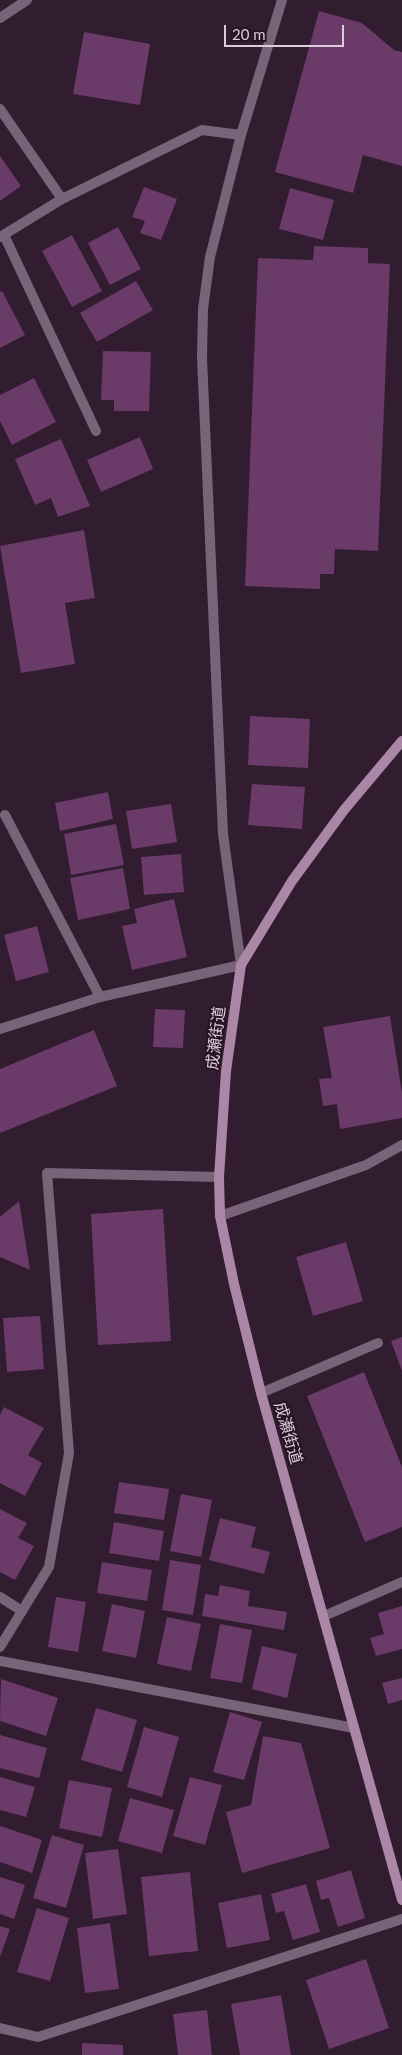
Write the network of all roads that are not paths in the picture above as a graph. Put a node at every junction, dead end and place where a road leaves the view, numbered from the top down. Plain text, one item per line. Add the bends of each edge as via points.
1 (27, 0) edge
2 (282, 0) edge
3 (0, 18) edge
4 (0, 110) edge
5 (240, 135) junction
6 (62, 199) junction
7 (2, 236) edge
8 (96, 431) dead end
9 (402, 741) edge
10 (5, 815) dead end
11 (241, 965) junction
12 (100, 997) junction
13 (0, 1029) edge
14 (402, 1145) edge
15 (219, 1177) junction
16 (220, 1216) junction
17 (378, 1344) dead end
18 (261, 1393) junction
19 (402, 1582) edge
20 (0, 1597) edge
21 (22, 1611) junction
22 (324, 1616) junction
23 (0, 1647) edge
24 (0, 1661) edge
25 (354, 1728) junction
26 (402, 1900) edge
27 (402, 1919) edge
28 (0, 2028) edge

1 - 3 street
2 - 5 street
4 - 6 street
5 - 6 street via 202,130
5 - 11 street via 210,257 203,309 202,358 223,834
6 - 7 street
7 - 8 street
9 - 11 main road via 344,810 297,874
10 - 12 street
11 - 12 street
11 - 15 main road, 成瀬街道 via 226,1070
12 - 13 street
14 - 16 street via 366,1166
15 - 16 main road, 成瀬街道
15 - 21 street via 47,1173 69,1453 49,1567
16 - 18 main road, 成瀬街道
17 - 18 street
18 - 22 main road, 成瀬街道
19 - 22 street
20 - 21 street
21 - 23 street
22 - 25 main road, 成瀬街道
24 - 25 street
25 - 26 main road, 成瀬街道
27 - 28 street via 38,2037

